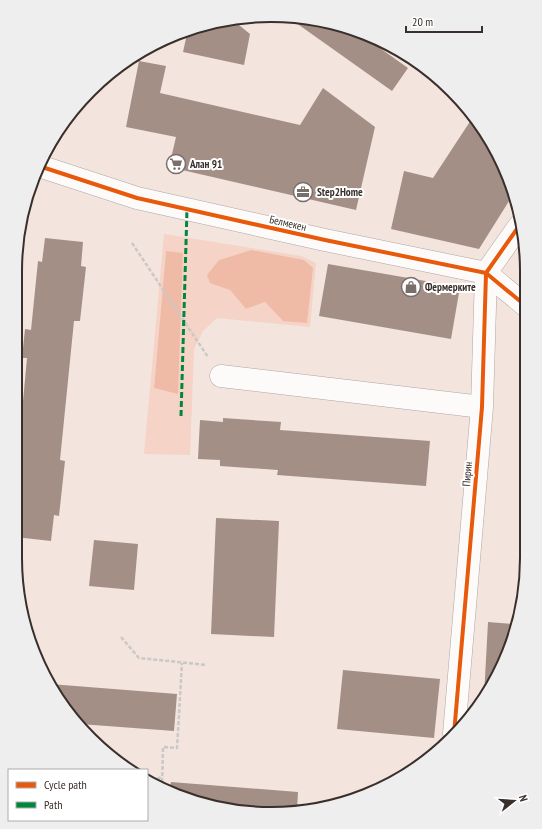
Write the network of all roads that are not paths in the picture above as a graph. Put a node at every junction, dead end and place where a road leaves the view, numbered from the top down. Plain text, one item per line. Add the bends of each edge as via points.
1 (45, 168) edge
2 (516, 230) edge
3 (486, 272) junction
4 (520, 301) edge
5 (221, 376) road end
6 (482, 407) junction
7 (455, 726) edge

1 - 3 street, Белмекен via 137,198 325,240
2 - 3 street
3 - 4 street, Белмекен
3 - 6 street, Пирин
5 - 6 street
6 - 7 street, Пирин

